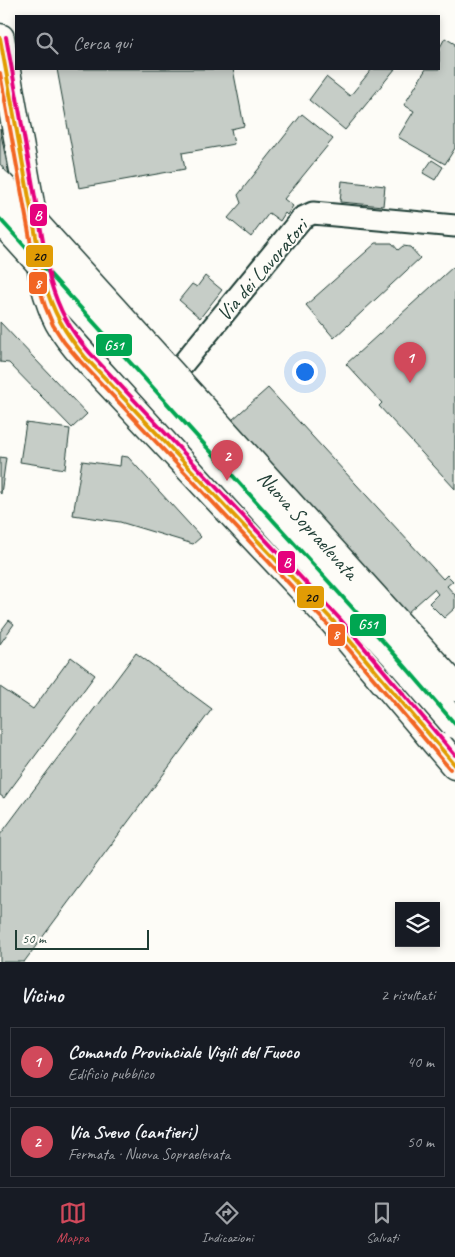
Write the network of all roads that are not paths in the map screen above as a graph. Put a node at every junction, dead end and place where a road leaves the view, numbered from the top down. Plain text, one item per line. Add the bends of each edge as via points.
1 (0, 38) edge
2 (0, 185) edge
3 (0, 219) edge
4 (455, 226) edge
5 (141, 416) junction
6 (455, 687) edge
7 (455, 724) edge
8 (455, 765) edge

1 - 5 main road via 51,306 69,339
2 - 6 main road, Nuova Sopraelevata, bridge
3 - 7 main road, Nuova Sopraelevata, bridge
4 - 5 street, Via dei Lavoratori via 313,213 302,218
5 - 8 main road via 334,623

